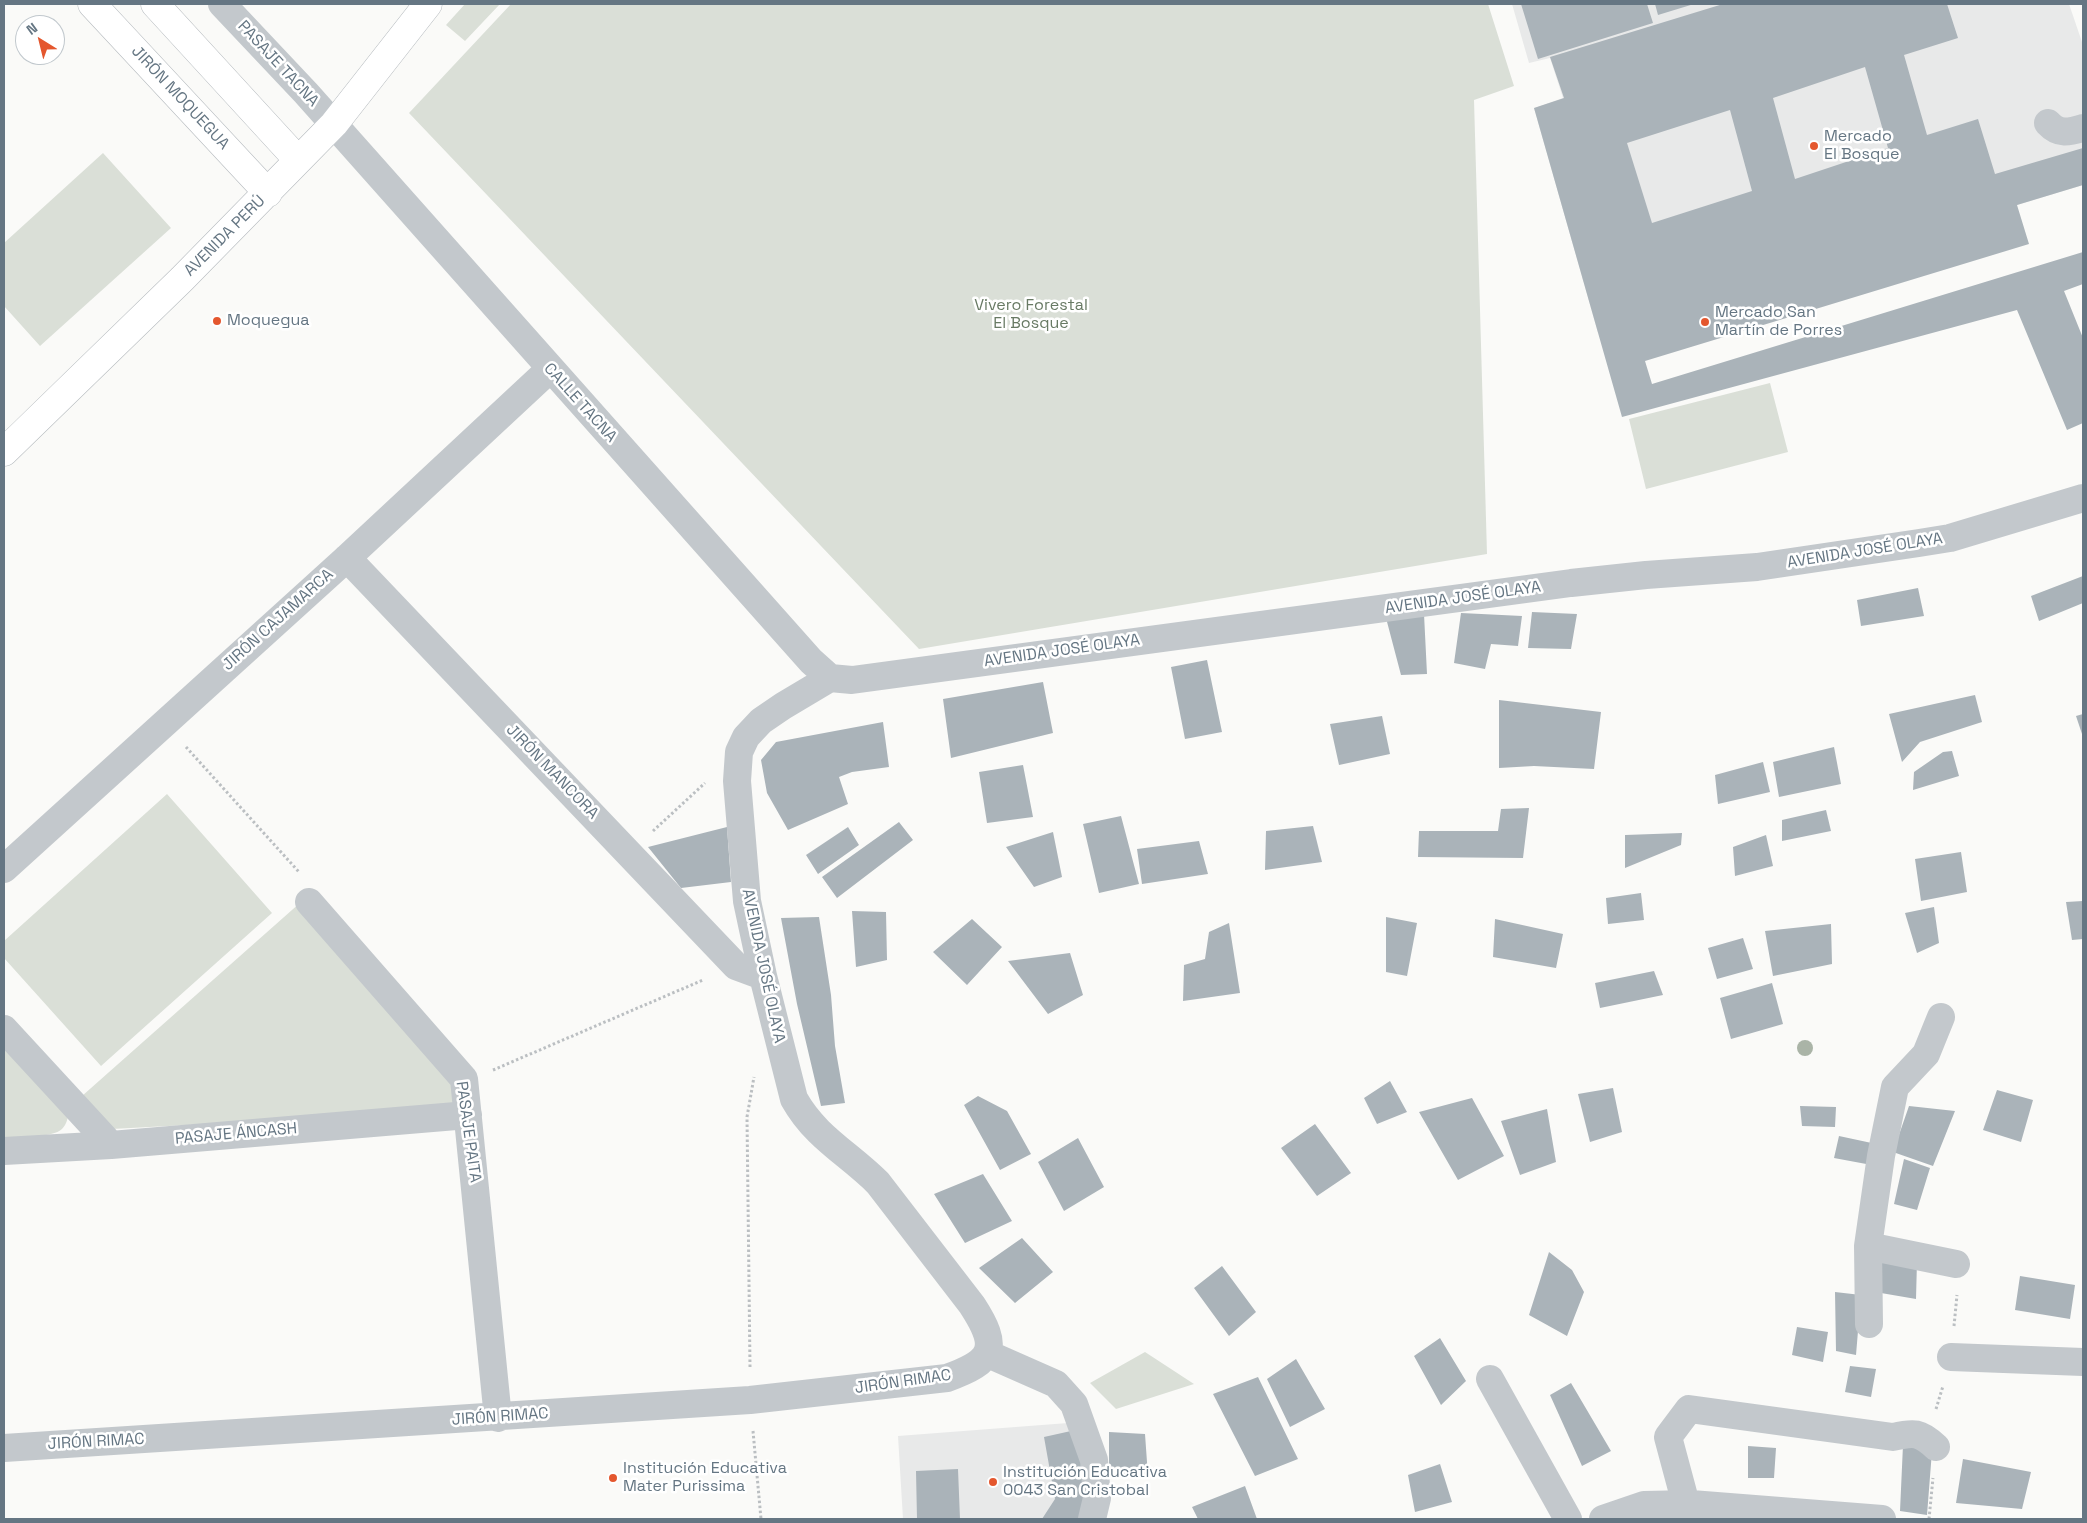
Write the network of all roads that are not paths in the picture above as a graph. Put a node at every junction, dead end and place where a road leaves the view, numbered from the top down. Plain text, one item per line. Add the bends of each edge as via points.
1 (92, 4) edge
2 (155, 4) edge
3 (222, 4) edge
4 (428, 4) edge
5 (2048, 123) dead end
6 (334, 124) junction
7 (2083, 128) edge
8 (298, 160) junction
9 (268, 193) junction
10 (550, 369) junction
11 (4, 452) edge
12 (2083, 498) edge
13 (347, 558) junction
14 (830, 678) junction
15 (4, 869) edge
16 (309, 902) dead end
17 (763, 976) junction
18 (1941, 1017) dead end
19 (4, 1028) edge
20 (468, 1115) junction
21 (111, 1145) junction
22 (4, 1151) edge
23 (1868, 1246) junction
24 (1956, 1264) dead end
25 (1869, 1324) dead end
26 (988, 1354) junction
27 (1951, 1357) dead end
28 (2083, 1362) edge
29 (1490, 1379) dead end
30 (498, 1418) junction
31 (1936, 1447) dead end
32 (4, 1448) edge
33 (1688, 1512) edge
34 (1747, 1514) edge
35 (1092, 1519) edge
36 (1568, 1519) edge
37 (1604, 1519) edge
38 (1882, 1519) edge

1 - 9 main road, JIRÓN MOQUEGUA
2 - 8 main road
3 - 6 street, PASAJE TACNA
4 - 6 main road, AVENIDA PERÚ
5 - 7 street via 2055,130 2066,133
6 - 8 main road, AVENIDA PERÚ
6 - 10 street, CALLE TACNA
8 - 9 main road, AVENIDA PERÚ
9 - 11 main road, AVENIDA PERÚ
10 - 13 street, JIRÓN CAJAMARCA
10 - 14 street, CALLE TACNA via 811,661
12 - 14 street, AVENIDA JOSÉ OLAYA via 1950,538 1833,557 1758,567 1646,574 1571,583 862,678
13 - 15 street, JIRÓN CAJAMARCA
13 - 17 street, JIRÓN MANCORA via 736,966
14 - 17 street, AVENIDA JOSÉ OLAYA via 761,721 746,737 739,752 737,781 746,901
16 - 20 street, PASAJE PAITA via 464,1079
17 - 26 street, AVENIDA JOSÉ OLAYA via 794,1099 804,1117 830,1144 866,1170 884,1190 984,1323 990,1345
18 - 23 street via 1926,1054 1896,1087 1881,1156
19 - 21 street
20 - 21 street, PASAJE ÁNCASH
20 - 30 street, PASAJE PAITA
21 - 22 street, PASAJE ÁNCASH
23 - 24 street
23 - 25 street
26 - 30 street, JIRÓN RIMAC via 972,1369 947,1378 750,1400
26 - 35 street via 1056,1384 1074,1404 1094,1460 1097,1498
27 - 28 street
29 - 36 street
30 - 32 street, JIRÓN RIMAC
31 - 33 street via 1923,1436 1909,1433 1893,1437 1688,1409 1668,1437
33 - 34 street
33 - 37 street via 1644,1505
34 - 38 street

